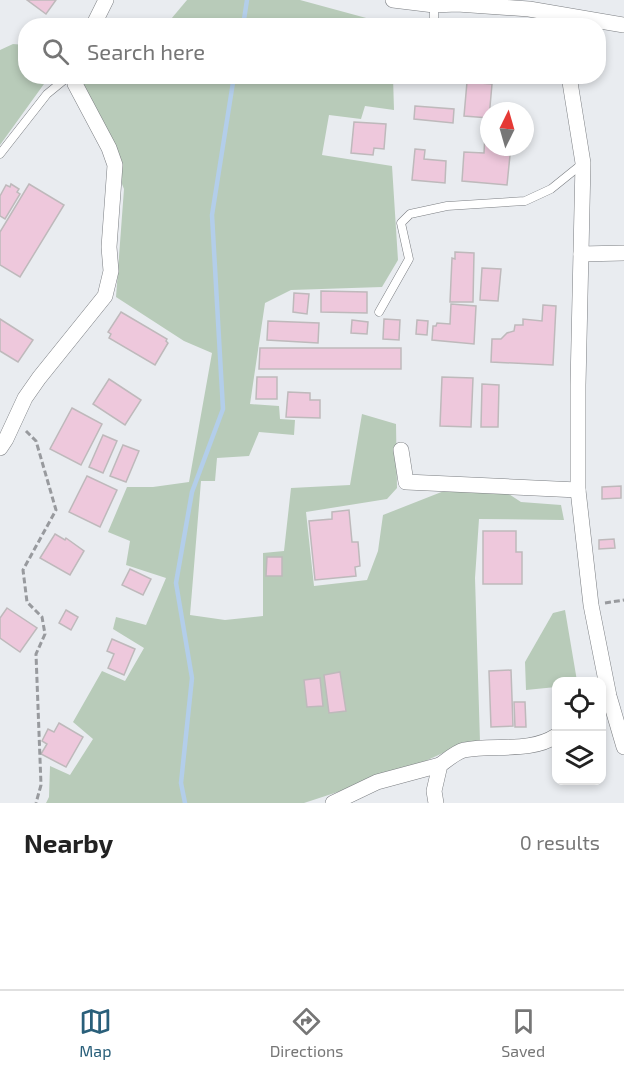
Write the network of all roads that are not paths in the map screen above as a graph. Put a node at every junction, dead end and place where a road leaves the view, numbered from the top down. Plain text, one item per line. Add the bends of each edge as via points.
1 (106, 0) edge
2 (393, 0) edge
3 (458, 2) edge
4 (434, 5) junction
5 (97, 18) edge
6 (434, 18) edge
7 (555, 18) edge
8 (606, 23) edge
9 (624, 25) edge
10 (59, 84) edge
11 (75, 84) edge
12 (570, 84) edge
13 (0, 154) edge
14 (584, 163) junction
15 (581, 254) junction
16 (624, 254) edge
17 (379, 312) dead end
18 (0, 448) edge
19 (401, 450) dead end
20 (578, 490) junction
21 (602, 677) edge
22 (606, 702) edge
23 (552, 739) edge
24 (624, 747) edge
25 (440, 765) junction
26 (333, 803) edge
27 (436, 803) edge

1 - 5 street
2 - 4 street
3 - 4 street
3 - 7 street via 529,9
4 - 6 lane
8 - 9 street
10 - 13 lane
11 - 18 street via 110,148 115,165 111,271 105,296 25,398
12 - 14 street
14 - 15 street
14 - 17 lane via 551,189 525,201 456,205 410,214 401,223 409,259
15 - 16 street
15 - 20 street
19 - 20 street via 406,482
20 - 21 street
22 - 24 street
23 - 25 street via 525,746 462,751
25 - 26 street via 376,782
25 - 27 street via 434,790

